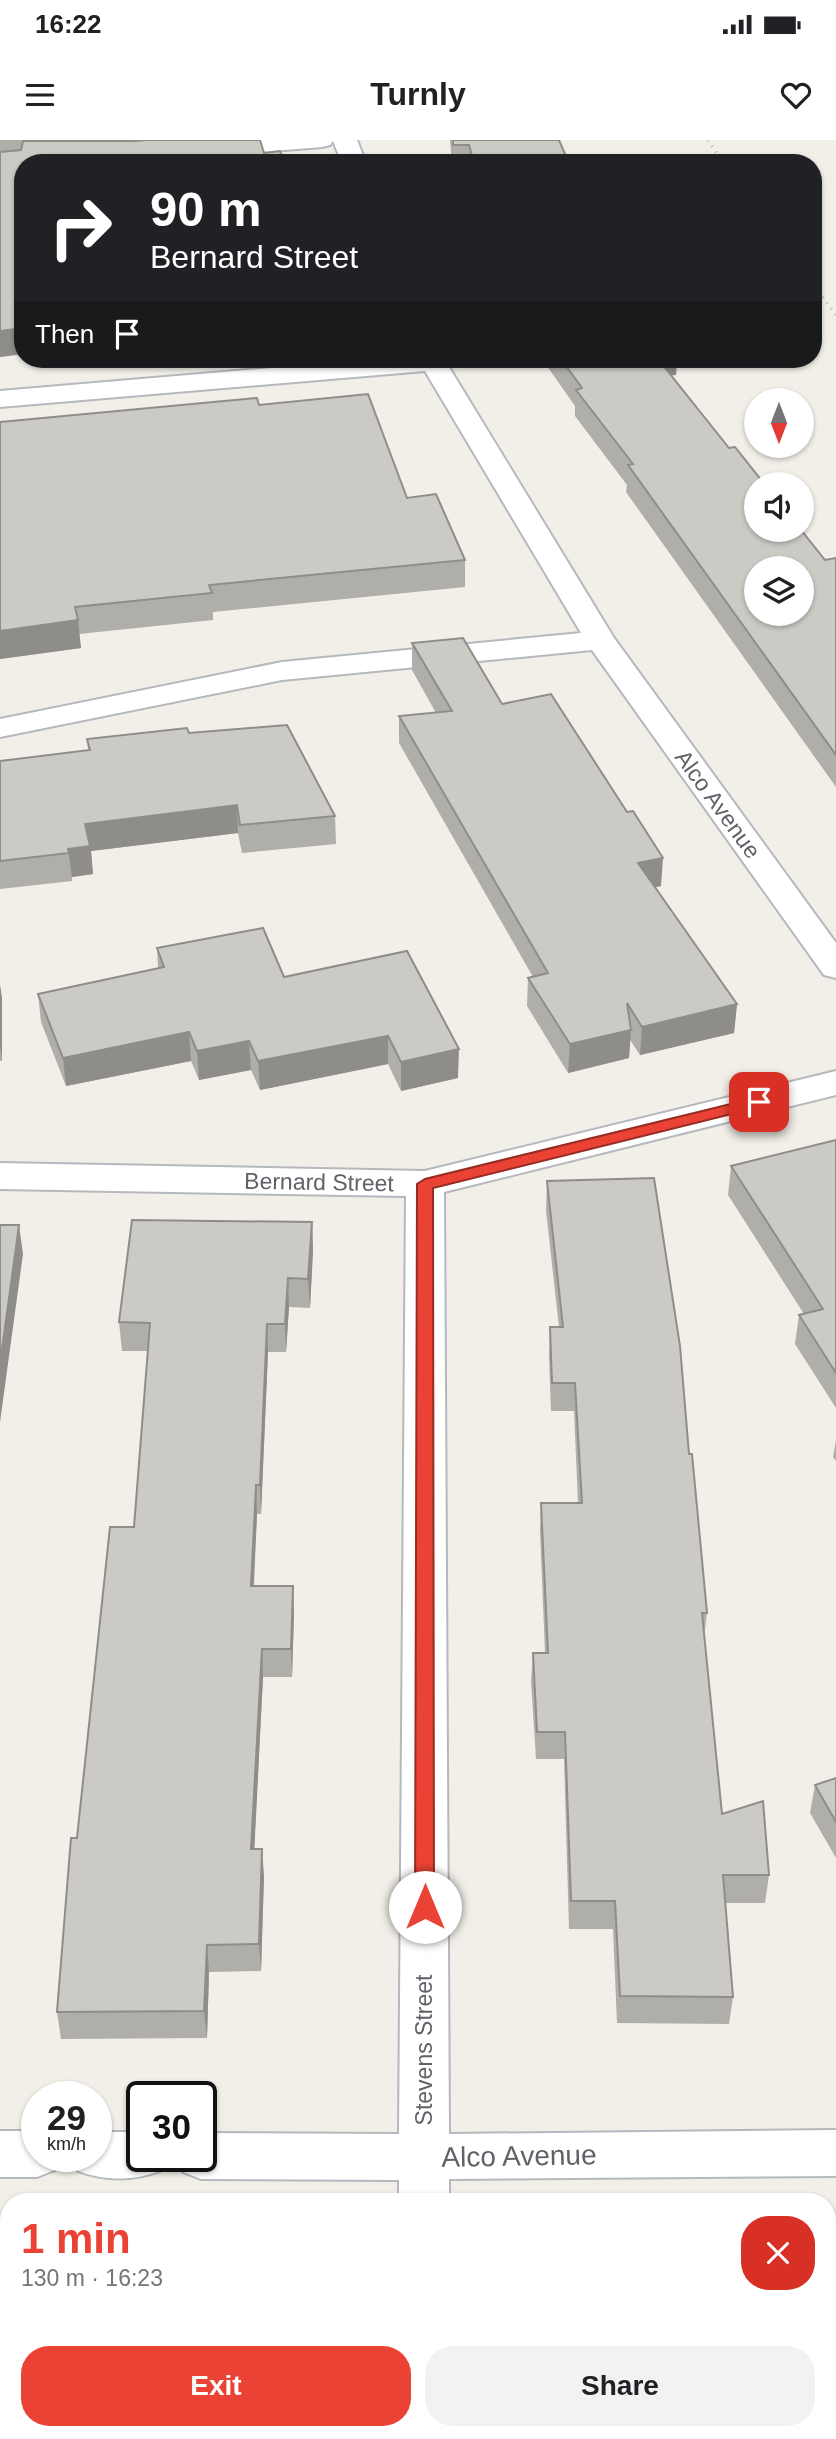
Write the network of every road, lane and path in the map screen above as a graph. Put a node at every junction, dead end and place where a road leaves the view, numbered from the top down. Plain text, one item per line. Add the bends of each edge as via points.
1 (322, 140) edge
2 (184, 151) edge
3 (343, 368) edge
4 (437, 368) edge
5 (0, 399) edge
6 (600, 640) junction
7 (0, 728) edge
8 (836, 967) edge
9 (836, 1083) edge
10 (0, 1177) edge
11 (425, 1184) junction
12 (836, 2153) edge
13 (0, 2154) edge
14 (21, 2154) edge
15 (217, 2158) edge
16 (424, 2179) edge

1 - 2 street
3 - 5 street
4 - 6 street, Alco Avenue
6 - 7 street via 282,671
6 - 8 street, Alco Avenue
9 - 11 street, Bernard Street
10 - 11 street, Bernard Street
11 - 16 street, Stevens Street
12 - 16 street, Alco Avenue
13 - 14 street
15 - 16 street, Alco Avenue

